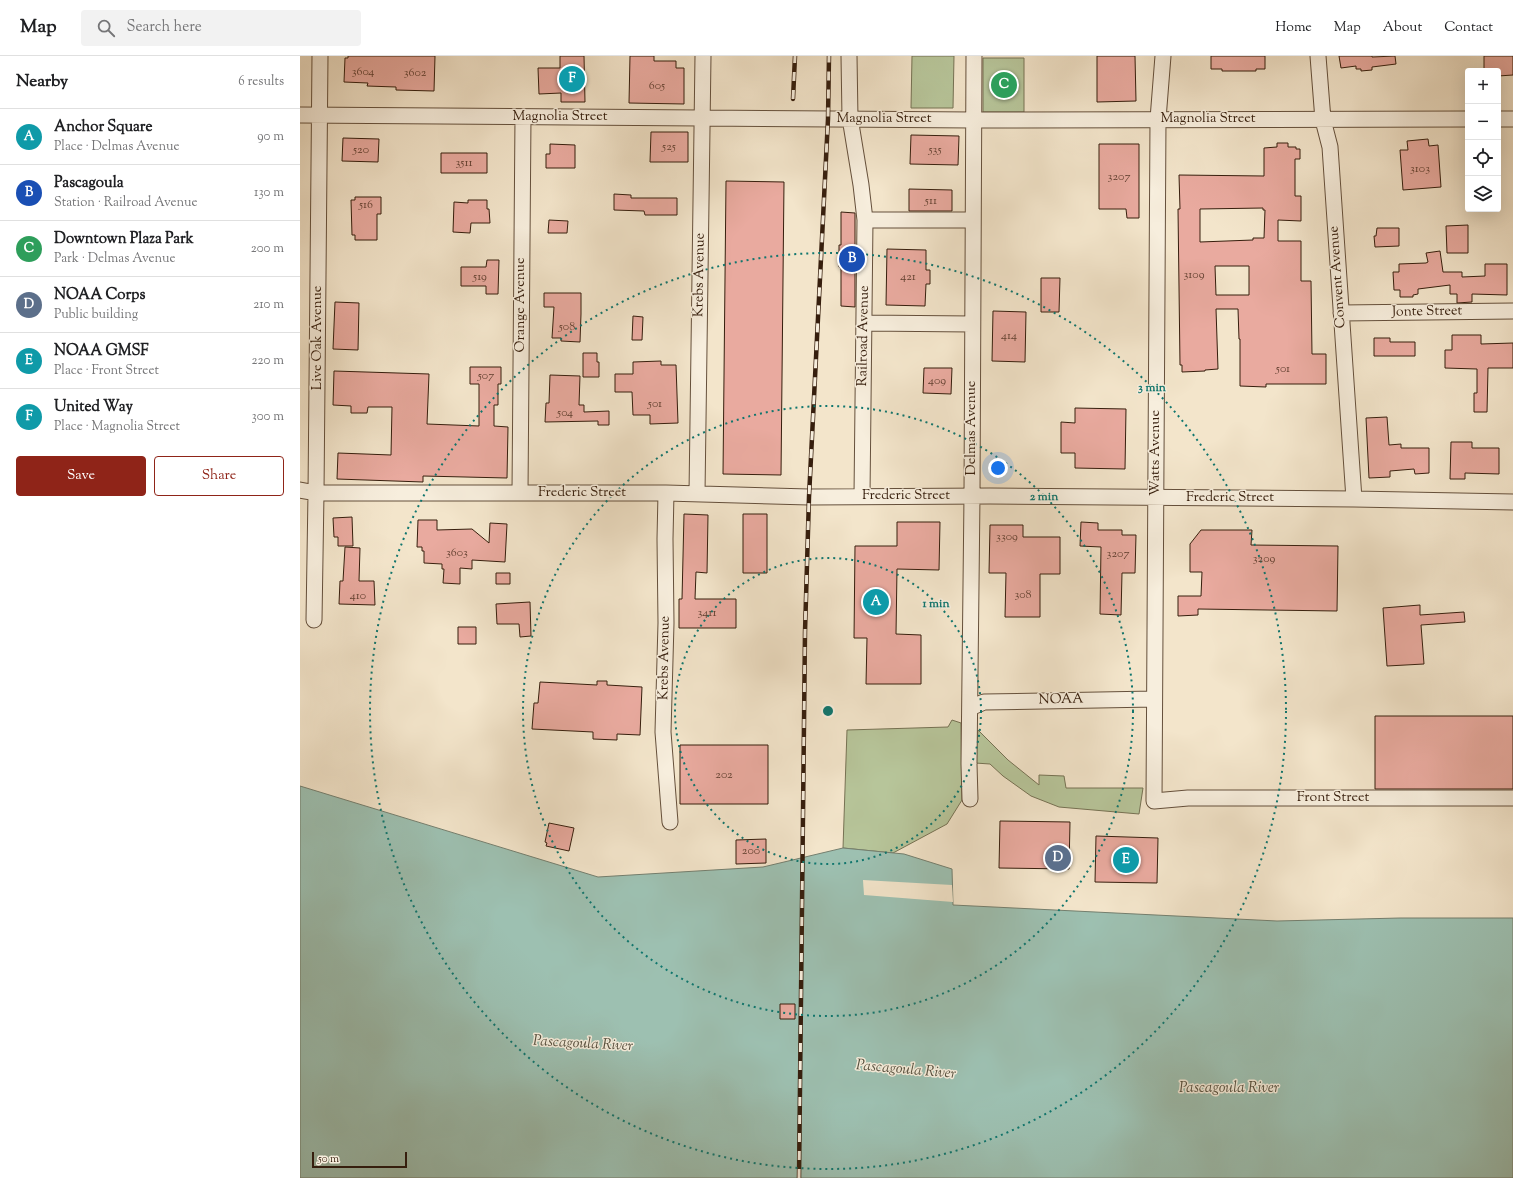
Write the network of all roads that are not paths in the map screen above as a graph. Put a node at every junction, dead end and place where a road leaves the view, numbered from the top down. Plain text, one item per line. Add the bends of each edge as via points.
1 (320, 56) edge
2 (703, 56) edge
3 (849, 56) edge
4 (974, 56) edge
5 (1163, 56) edge
6 (1318, 56) edge
7 (300, 115) edge
8 (319, 115) junction
9 (522, 117) junction
10 (702, 118) junction
11 (850, 118) junction
12 (1158, 119) junction
13 (1465, 119) edge
14 (1501, 119) edge
15 (1513, 119) edge
16 (973, 120) junction
17 (1323, 120) junction
18 (865, 220) junction
19 (972, 220) junction
20 (1513, 311) edge
21 (1341, 313) junction
22 (864, 323) junction
23 (972, 324) junction
24 (300, 490) edge
25 (520, 492) junction
26 (316, 493) junction
27 (666, 493) junction
28 (697, 494) junction
29 (862, 496) junction
30 (972, 496) junction
31 (1156, 498) junction
32 (1354, 499) junction
33 (1513, 502) edge
34 (314, 620) dead end
35 (1154, 699) junction
36 (970, 708) junction
37 (1513, 798) edge
38 (970, 799) dead end
39 (1154, 801) joint
40 (670, 822) dead end

1 - 8 street, Live Oak Avenue
2 - 10 street, Krebs Avenue
3 - 11 street, Railroad Avenue
4 - 16 street, Delmas Avenue
5 - 12 street, Watts Avenue
6 - 17 street, Convent Avenue
7 - 8 street, Magnolia Street
8 - 9 street, Magnolia Street
8 - 26 street, Live Oak Avenue
9 - 10 street, Magnolia Street
9 - 25 street, Orange Avenue
10 - 11 street, Magnolia Street
10 - 28 street, Krebs Avenue
11 - 16 street, Magnolia Street
11 - 18 street, Railroad Avenue
12 - 16 street, Magnolia Street
12 - 17 street, Magnolia Street
12 - 31 street, Watts Avenue
13 - 17 street, Magnolia Street
14 - 15 street
16 - 19 street, Delmas Avenue
17 - 21 street, Convent Avenue via 1330,147
18 - 19 street
18 - 22 street, Railroad Avenue
19 - 23 street, Delmas Avenue
20 - 21 street, Jonte Street
21 - 32 street, Convent Avenue
22 - 23 street
22 - 29 street, Railroad Avenue
23 - 30 street, Delmas Avenue
24 - 26 street, Frederic Street
25 - 26 street, Frederic Street
25 - 27 street, Frederic Street
26 - 34 street, Live Oak Avenue
27 - 28 street, Frederic Street
27 - 40 street, Krebs Avenue via 663,732
28 - 29 street, Frederic Street
29 - 30 street, Frederic Street
30 - 31 street, Frederic Street
30 - 36 street, Delmas Avenue
31 - 32 street, Frederic Street
31 - 35 street, Watts Avenue
32 - 33 street, Frederic Street
35 - 36 street, NOAA via 984,702
35 - 39 street, Watts Avenue
36 - 38 street, Delmas Avenue
37 - 39 street, Front Street via 1188,798

